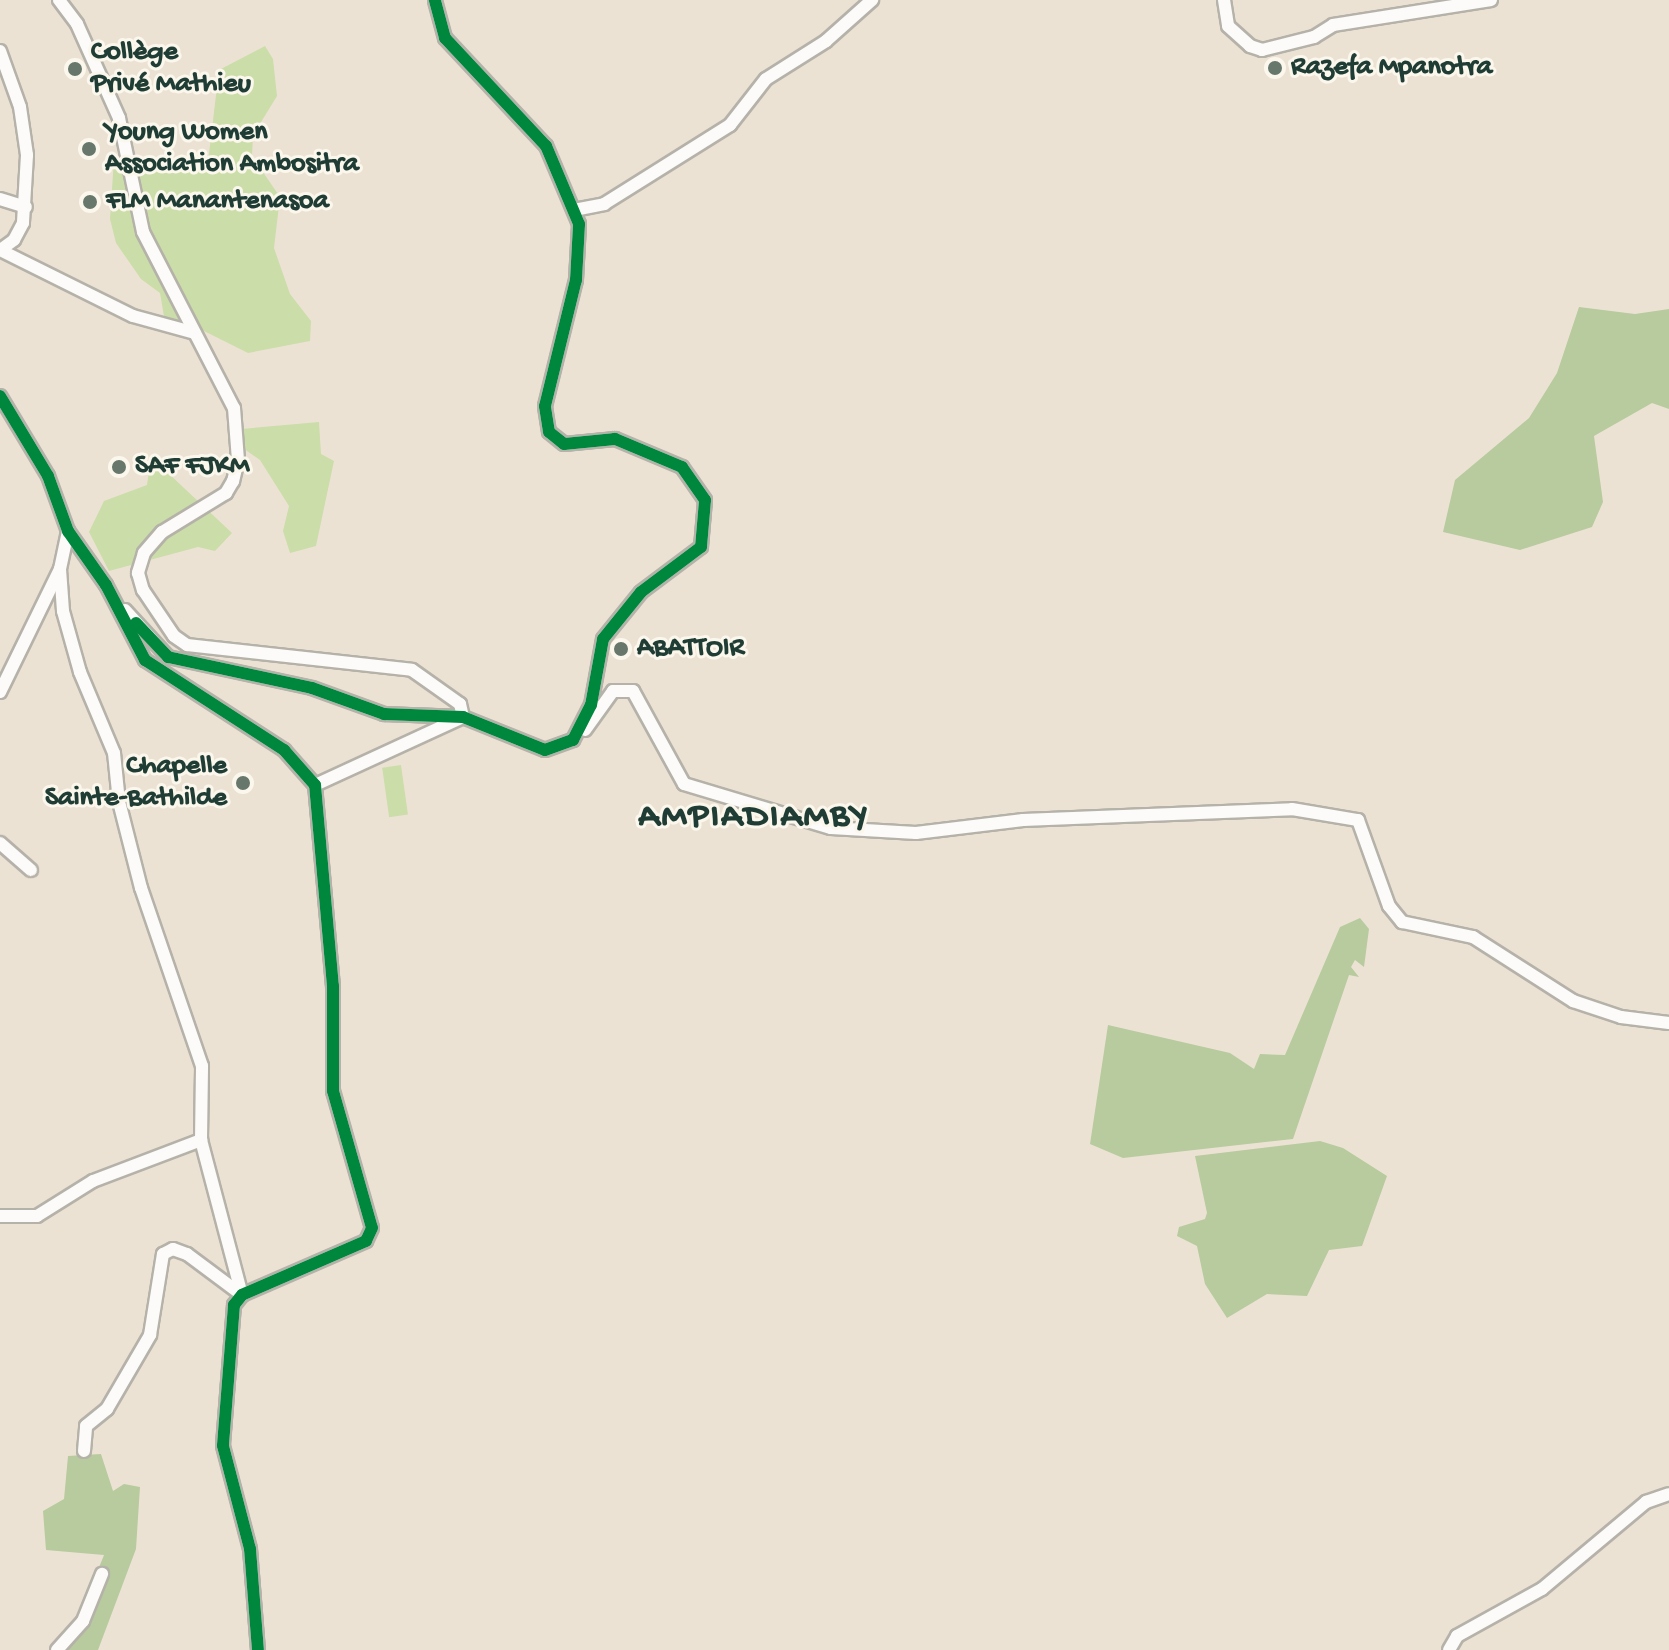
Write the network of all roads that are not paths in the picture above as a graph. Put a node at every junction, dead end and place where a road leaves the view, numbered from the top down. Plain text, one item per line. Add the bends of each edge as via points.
1 (59, 0) edge
2 (435, 0) edge
3 (872, 0) edge
4 (1224, 0) edge
5 (1491, 0) edge
6 (0, 51) edge
7 (0, 199) edge
8 (26, 207) junction
9 (574, 210) junction
10 (195, 333) junction
11 (0, 396) edge
12 (68, 531) junction
13 (60, 569) junction
14 (106, 585) junction
15 (3, 676) edge
16 (0, 692) edge
17 (463, 717) junction
18 (573, 740) junction
19 (315, 785) junction
20 (0, 843) edge
21 (31, 870) dead end
22 (1669, 1023) edge
23 (201, 1140) junction
24 (0, 1216) edge
25 (242, 1295) junction
26 (84, 1451) dead end
27 (1669, 1494) edge
28 (102, 1574) dead end
29 (57, 1650) edge
30 (258, 1650) edge
31 (1449, 1650) edge

1 - 10 street via 77,24 119,118 143,232
2 - 9 street via 445,38 546,146
3 - 9 street via 826,41 766,79 730,125 604,204
4 - 5 street via 1228,26 1262,50 1314,37 1333,25
6 - 8 street via 20,107
7 - 8 street
8 - 10 street via 14,240 0,250 133,316
9 - 18 street via 580,250 545,406 549,432 564,444 615,439 682,467 705,500 707,520 701,547 641,592 603,639 591,705
10 - 17 street via 234,408 238,460 226,493 183,516 144,553 138,573 143,590 174,636 187,645 412,670 460,704
11 - 12 street via 48,476
12 - 13 street
12 - 14 street
13 - 15 street
13 - 23 street via 63,611 80,672 114,753 119,802 141,888 202,1066
14 - 17 street via 168,657 312,688 384,714
14 - 19 street via 145,660 284,750
15 - 16 street
17 - 18 street via 530,747 557,748
17 - 19 street
18 - 22 street via 613,691 633,691 684,784 831,828 916,833 1023,820 1292,809 1358,820 1389,906 1402,922 1473,937 1573,1001 1621,1017
19 - 25 street via 333,986 333,1091 372,1228 366,1241
20 - 21 street
23 - 24 street via 93,1181 37,1216
23 - 25 street
25 - 26 street via 187,1254 173,1249 163,1254 150,1335 107,1409 86,1426
25 - 30 street via 234,1305 223,1446 250,1549
27 - 31 street via 1646,1502 1542,1589 1457,1636
28 - 29 street via 83,1621

